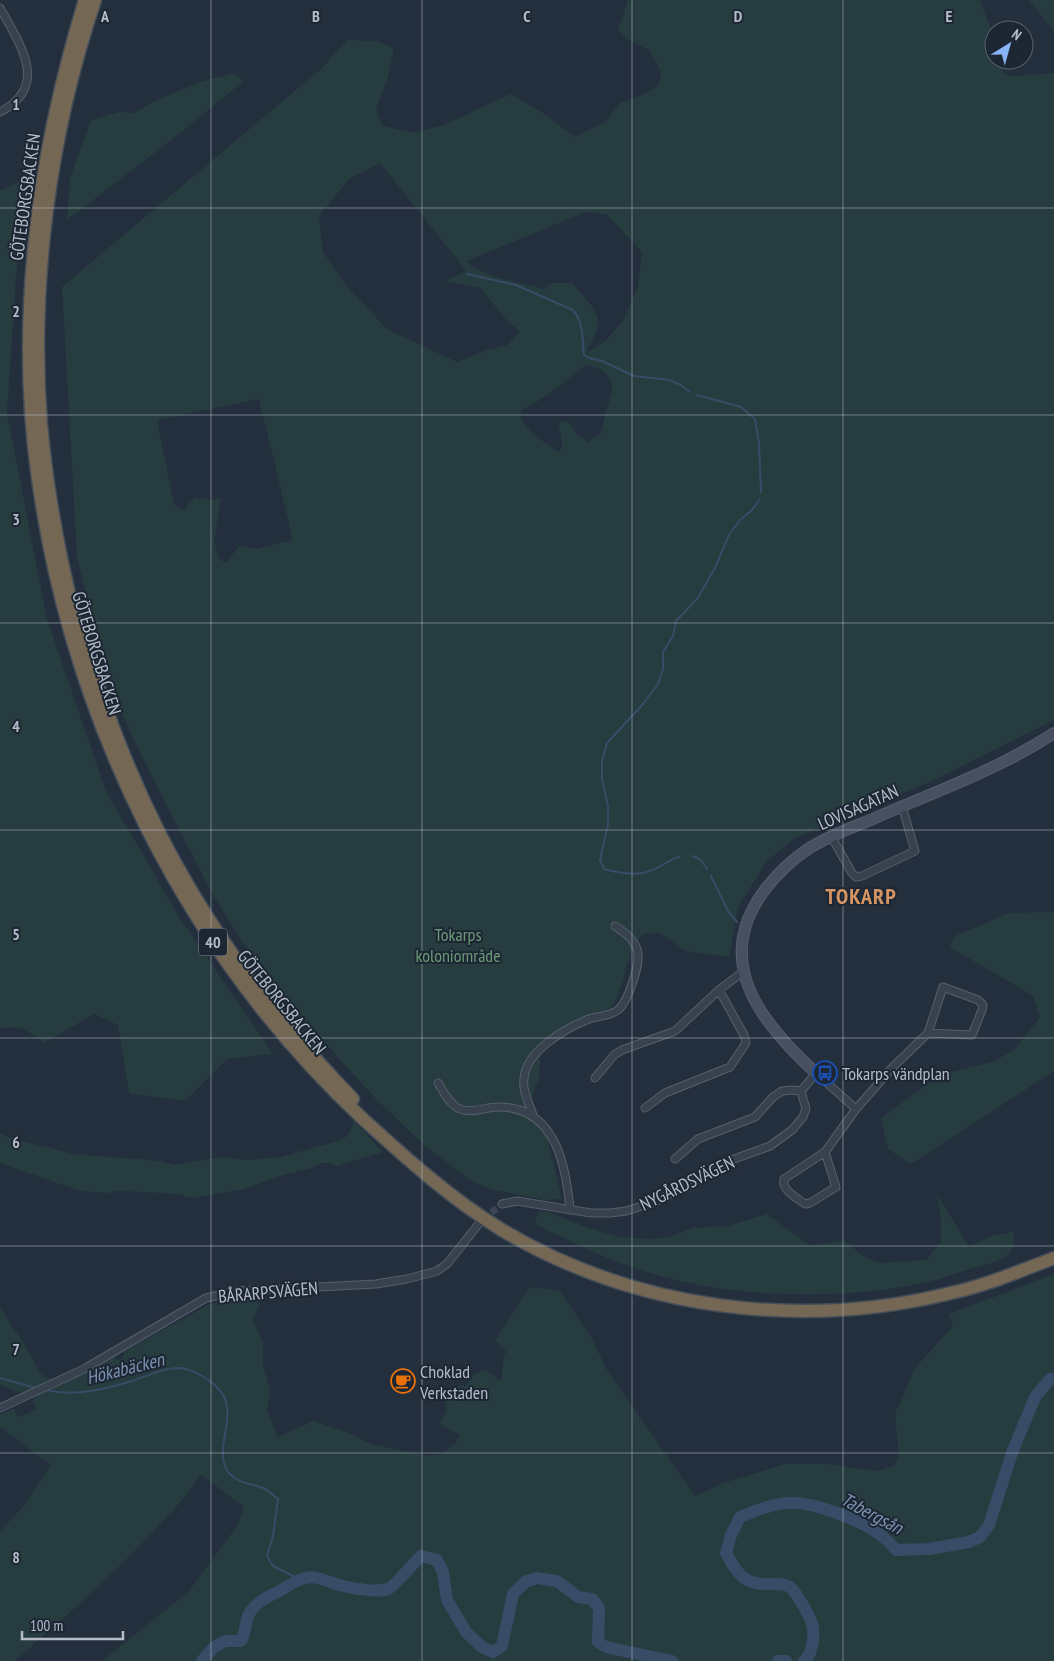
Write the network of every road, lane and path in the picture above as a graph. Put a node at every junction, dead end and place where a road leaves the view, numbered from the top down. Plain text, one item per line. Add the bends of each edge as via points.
1 (85, 0) edge
2 (95, 0) edge
3 (0, 8) edge
4 (0, 112) edge
5 (1054, 733) edge
6 (902, 806) junction
7 (831, 836) junction
8 (615, 926) dead end
9 (744, 971) junction
10 (719, 990) junction
11 (928, 1033) junction
12 (816, 1073) junction
13 (594, 1078) dead end
14 (438, 1083) dead end
15 (800, 1091) junction
16 (645, 1108) dead end
17 (856, 1109) junction
18 (533, 1115) junction
19 (826, 1152) junction
20 (675, 1159) dead end
21 (502, 1204) tunnel mouth
22 (570, 1210) junction
23 (481, 1221) tunnel mouth
24 (1054, 1249) edge
25 (1054, 1258) edge
26 (0, 1408) edge

1 - 25 highway, GÖTEBORGSBACKEN / 40 via 53,123 32,269 32,407 38,476 50,550 81,669 105,738 129,792 184,898 261,1008 328,1085 401,1154 449,1193 530,1245 620,1282 666,1296 730,1307 787,1312 851,1310 953,1293
2 - 24 highway, GÖTEBORGSBACKEN / 40 via 62,125 42,269 39,345 41,424 48,486 76,621 137,788 192,893 289,1029 406,1149 481,1207 563,1252 655,1285 737,1300 814,1304 853,1302 950,1286
3 - 4 street via 23,50 28,71 24,91
5 - 6 street, LOVISAGATAN via 968,779
6 - 7 street, LOVISAGATAN
6 - 7 street via 915,851 862,876 852,874
7 - 9 street, LOVISAGATAN via 787,865 754,904 743,934
8 - 18 street via 626,933 640,957 630,992 618,1011 572,1027 540,1050 524,1076 525,1093
9 - 10 street
9 - 12 street, LOVISAGATAN via 750,991 771,1027
10 - 13 street via 675,1031 622,1050
10 - 16 street via 746,1043 730,1067 665,1093
11 - 11 street via 972,1035 983,1004 943,987
11 - 17 street
12 - 15 street
12 - 17 street, LOVISAGATAN
14 - 18 street via 460,1109 496,1106
15 - 20 street, NYGÅRDSVÄGEN via 782,1092 755,1117 698,1139
15 - 22 street, NYGÅRDSVÄGEN via 805,1104 803,1117 792,1130 770,1146 734,1159 655,1202 626,1211 591,1213
17 - 19 street
18 - 22 street via 547,1128 556,1144 569,1192
19 - 19 street via 836,1187 805,1204 785,1188 784,1179
21 - 22 street, NYGÅRDSVÄGEN via 517,1201
23 - 26 street, BÅRARPSVÄGEN via 447,1264 437,1271 376,1284 245,1290 206,1298 84,1369

